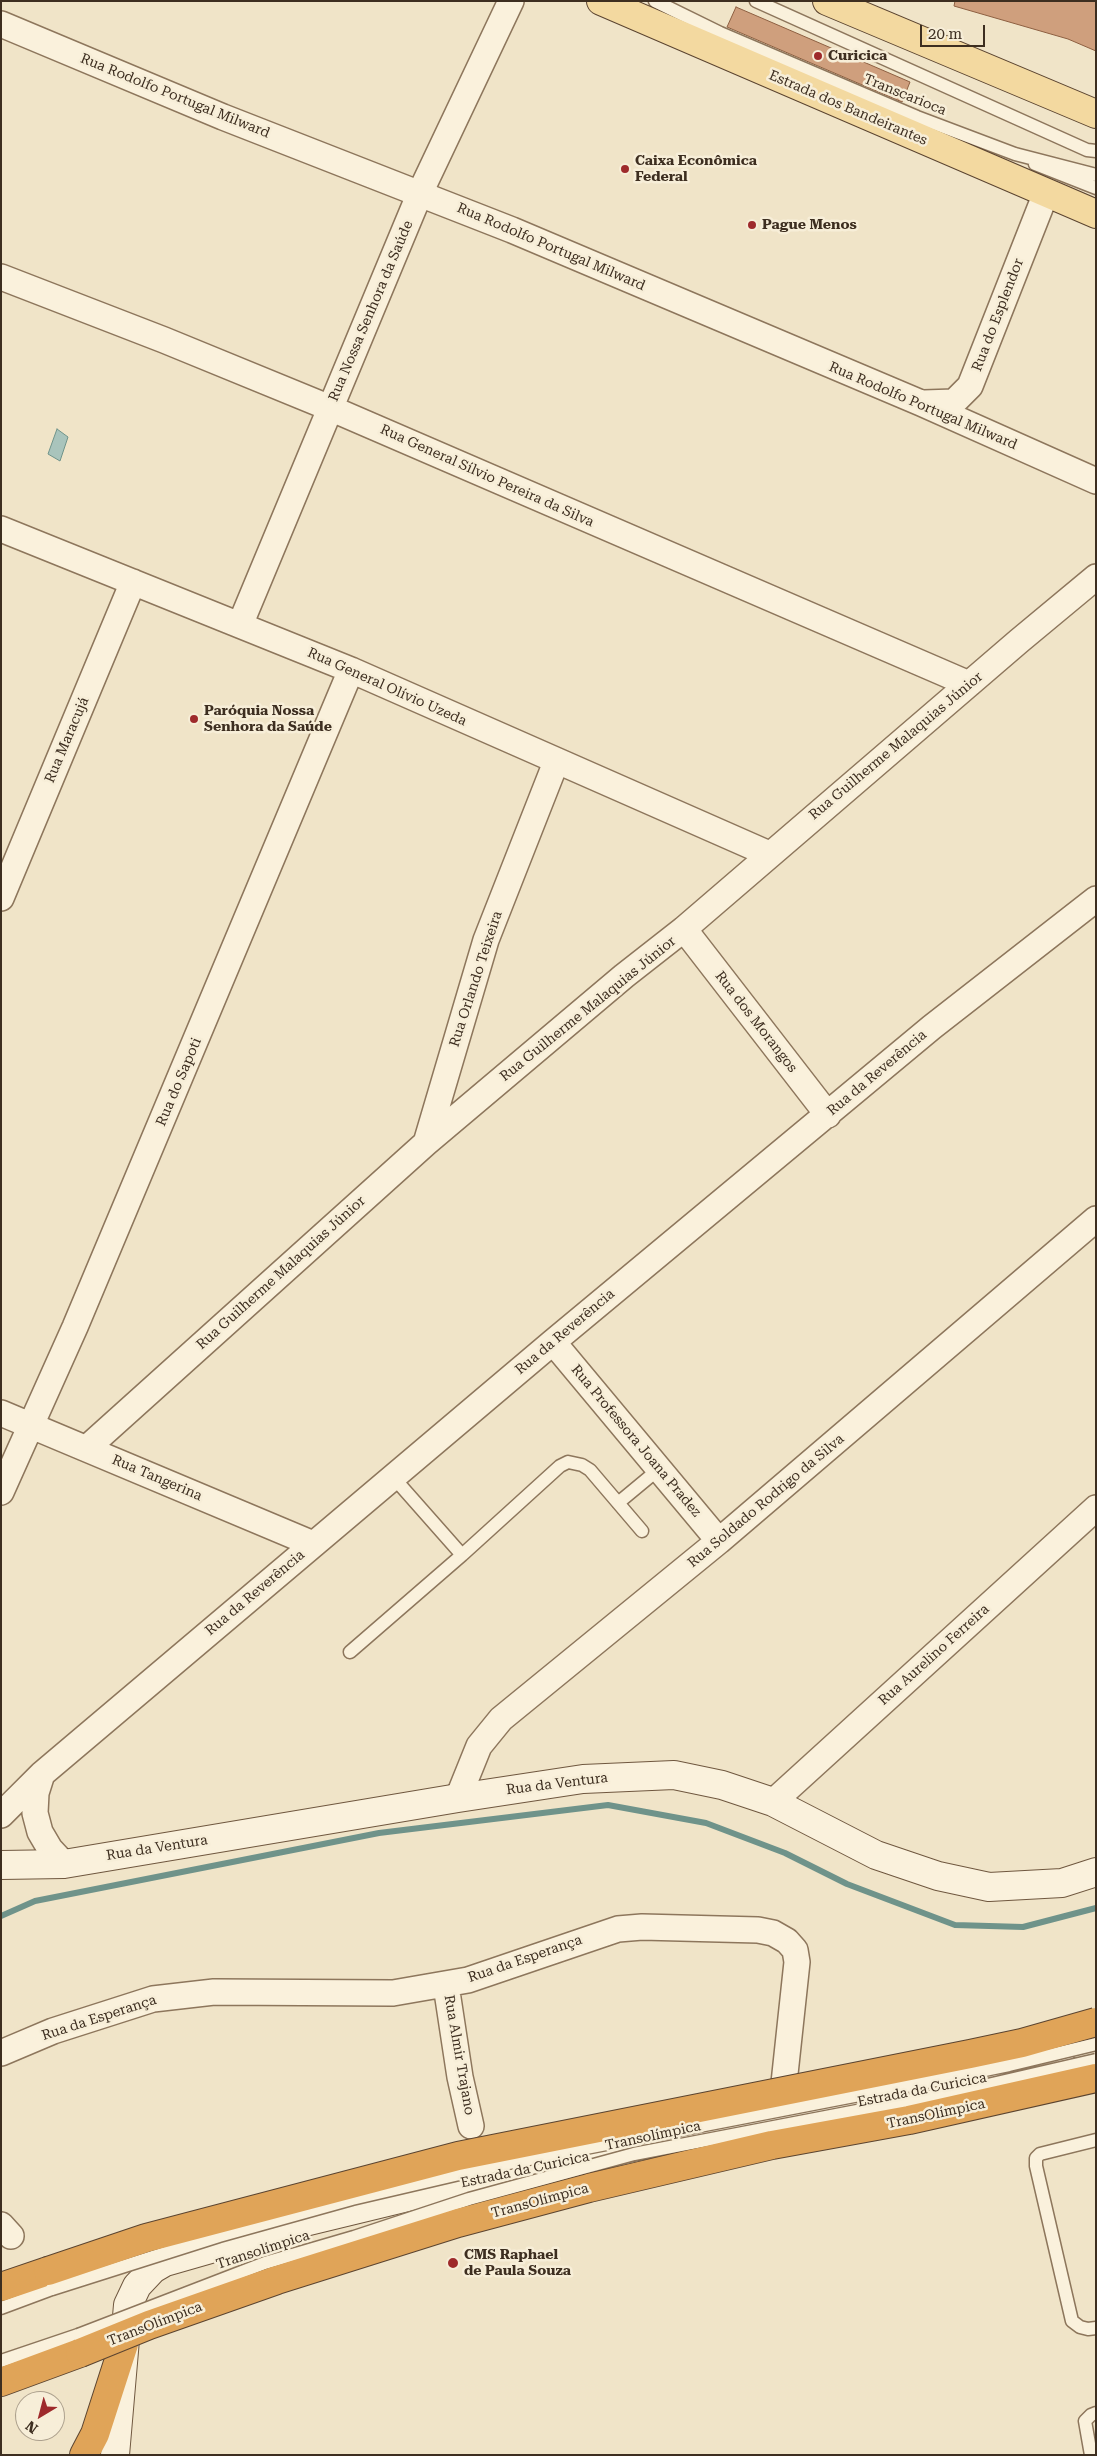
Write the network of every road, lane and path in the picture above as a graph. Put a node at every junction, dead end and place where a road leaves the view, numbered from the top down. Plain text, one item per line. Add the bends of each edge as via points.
1 (511, 1) edge
2 (601, 1) edge
3 (655, 1) edge
4 (756, 1) edge
5 (827, 1) edge
6 (1, 24) edge
7 (1096, 114) edge
8 (1093, 152) edge
9 (1015, 154) junction
10 (1096, 175) edge
11 (1096, 188) edge
12 (420, 193) junction
13 (1046, 193) junction
14 (1096, 214) edge
15 (1, 277) edge
16 (921, 403) junction
17 (330, 408) junction
18 (1096, 481) edge
19 (1, 529) edge
20 (1096, 577) edge
21 (133, 582) junction
22 (240, 625) junction
23 (351, 670) junction
24 (969, 684) junction
25 (556, 762) junction
26 (769, 854) junction
27 (1, 898) edge
28 (1096, 898) edge
29 (684, 929) junction
30 (828, 1115) junction
31 (426, 1143) junction
32 (1096, 1219) edge
33 (553, 1342) junction
34 (1, 1413) edge
35 (29, 1425) junction
36 (87, 1448) junction
37 (659, 1469) junction
38 (394, 1478) junction
39 (1, 1492) edge
40 (618, 1503) junction
41 (1096, 1508) edge
42 (642, 1531) dead end
43 (719, 1541) junction
44 (313, 1544) junction
45 (462, 1555) junction
46 (350, 1652) dead end
47 (42, 1774) junction
48 (458, 1798) junction
49 (773, 1802) junction
50 (1, 1815) edge
51 (64, 1864) junction
52 (1, 1865) edge
53 (1096, 1872) edge
54 (446, 1984) junction
55 (1096, 2022) edge
56 (1096, 2044) edge
57 (1, 2053) edge
58 (1096, 2060) edge
59 (1096, 2067) edge
60 (1096, 2078) edge
61 (780, 2116) junction
62 (471, 2126) dead end
63 (1096, 2140) edge
64 (50, 2280) junction
65 (1, 2287) edge
66 (1, 2308) edge
67 (1096, 2328) edge
68 (79, 2344) junction
69 (124, 2344) junction
70 (1, 2362) edge
71 (1, 2382) edge
72 (1096, 2413) edge
73 (84, 2455) edge
74 (116, 2455) edge
75 (1091, 2455) edge

1 - 12 street, Rua Nossa Senhora da Saúde
2 - 13 main road, Estrada dos Bandeirantes
3 - 9 lane, Transcarioca via 720,34
4 - 8 lane, Transcarioca
5 - 7 main road
6 - 12 street, Rua Rodolfo Portugal Milward via 223,117
9 - 10 lane, Transcarioca
9 - 11 lane via 1045,170
12 - 16 street, Rua Rodolfo Portugal Milward
12 - 17 street, Rua Nossa Senhora da Saúde
13 - 14 main road, Estrada dos Bandeirantes
13 - 16 street, Rua do Esplendor via 970,386 954,402
15 - 17 street, Rua General Sílvio Pereira da Silva
16 - 18 street, Rua Rodolfo Portugal Milward
17 - 22 street, Rua Nossa Senhora da Saúde
17 - 24 street, Rua General Sílvio Pereira da Silva
19 - 21 street, Rua General Olívio Uzeda
20 - 24 street, Rua Guilherme Malaquias Júnior
21 - 22 street, Rua General Olívio Uzeda
21 - 27 street, Rua Maracujá
22 - 23 street, Rua General Olívio Uzeda
23 - 25 street, Rua General Olívio Uzeda
23 - 35 street, Rua do Sapoti via 82,1309
24 - 26 street, Rua Guilherme Malaquias Júnior
25 - 26 street, Rua General Olívio Uzeda
25 - 31 street, Rua Orlando Teixeira via 486,940
26 - 29 street, Rua Guilherme Malaquias Júnior
28 - 30 street, Rua da Reverência via 932,1027
29 - 30 street, Rua dos Morangos
29 - 31 street, Rua Guilherme Malaquias Júnior
30 - 33 street, Rua da Reverência
31 - 36 street, Rua Guilherme Malaquias Júnior
32 - 43 street, Rua Soldado Rodrigo da Silva
33 - 37 street, Rua Professora Joana Pradez
33 - 38 street, Rua da Reverência
34 - 35 street, Rua Tangerina
35 - 36 street, Rua Tangerina
35 - 39 street, Rua do Sapoti
36 - 44 street, Rua Tangerina
37 - 40 lane
37 - 43 street, Rua Professora Joana Pradez
38 - 44 street, Rua da Reverência
38 - 45 lane
40 - 42 lane
40 - 45 lane via 590,1470 568,1462
41 - 49 street, Rua Aurelino Ferreira
43 - 48 street, Rua Soldado Rodrigo da Silva via 501,1719 480,1746
44 - 47 street, Rua da Reverência
45 - 46 lane
47 - 50 street, Rua da Reverência
47 - 51 street via 36,1793 35,1813 50,1849
48 - 49 street, Rua da Ventura via 583,1779 674,1775 722,1785
48 - 51 street, Rua da Ventura
49 - 53 street, Rua da Ventura via 876,1855 938,1876 989,1887 1062,1883
51 - 52 street, Rua da Ventura
54 - 57 street, Rua da Esperança via 375,1994 214,1992 153,1998 53,2031
54 - 61 street, Rua da Esperança via 496,1972 618,1929 652,1927 773,1933 795,1950 797,1962
54 - 62 street, Rua Almir Trajano via 460,2078
55 - 64 highway, TransOlímpica, bridge via 970,2054 458,2156 182,2228
56 - 64 lane, Transolímpica, bridge via 925,2082 498,2165 352,2199
58 - 68 lane, Transolímpica, bridge via 966,2090 634,2154 469,2199 265,2262
59 - 61 street, Estrada da Curicica via 1026,2070
60 - 68 highway, TransOlímpica, bridge via 909,2120 762,2147 589,2188 468,2220 277,2280 149,2325
61 - 69 street, Estrada da Curicica via 484,2178 300,2223 179,2257 153,2269 137,2286 128,2305
63 - 67 lane via 1040,2154 1036,2158 1072,2321 1080,2328
64 - 65 highway, TransOlímpica
64 - 66 lane, Transolímpica
68 - 70 lane, Transolímpica
68 - 71 highway, TransOlímpica
69 - 73 highway via 98,2426
69 - 74 street, Estrada da Curicica
72 - 75 lane via 1085,2421

